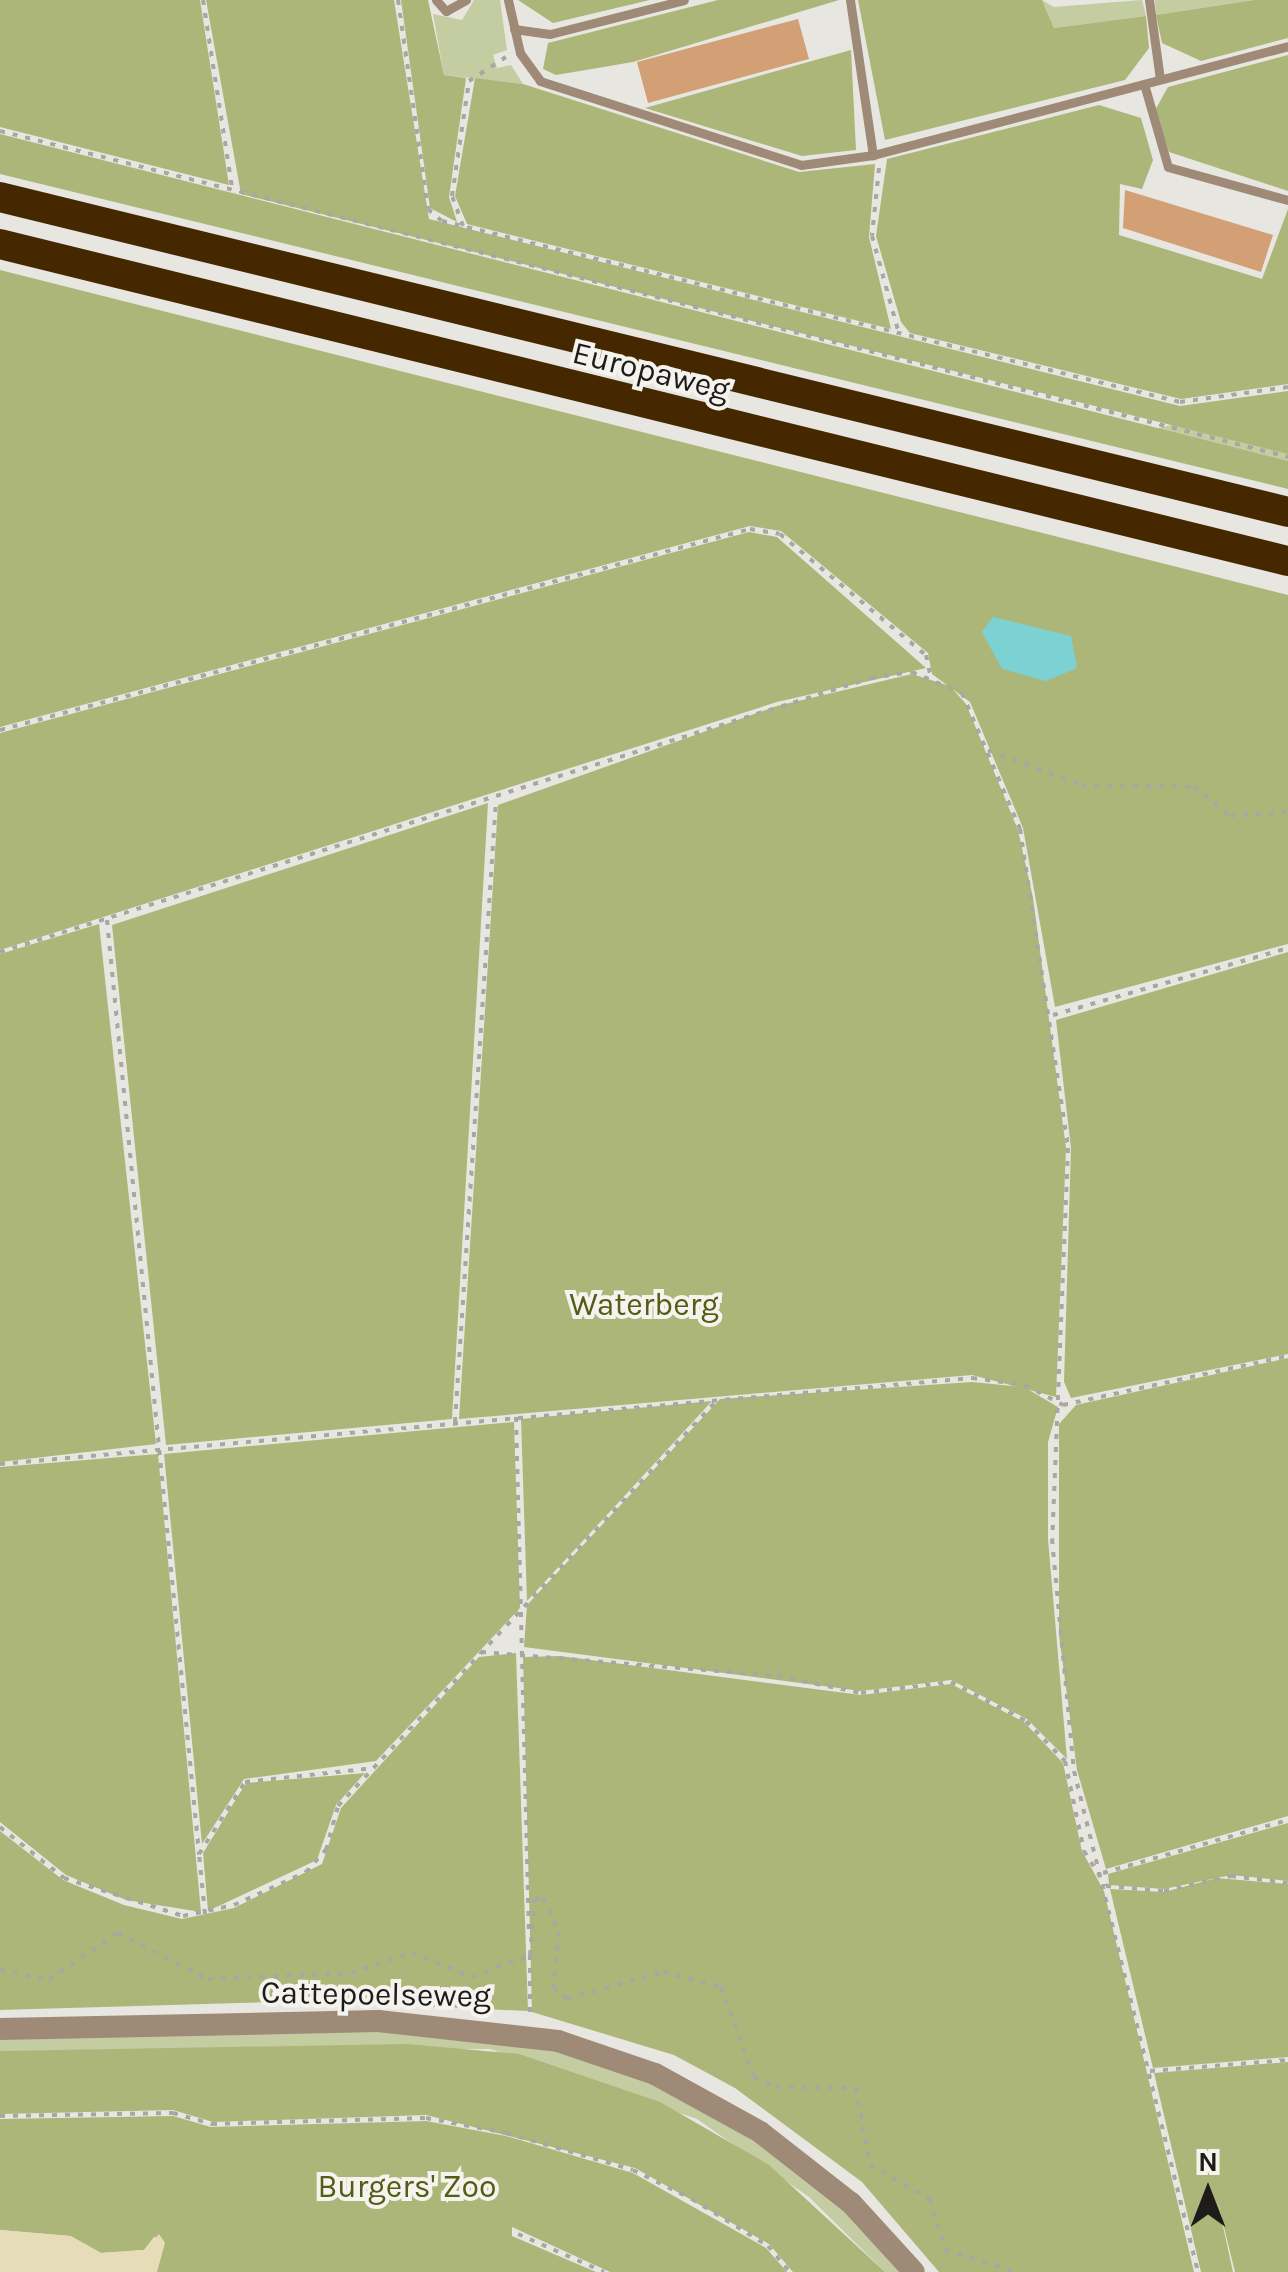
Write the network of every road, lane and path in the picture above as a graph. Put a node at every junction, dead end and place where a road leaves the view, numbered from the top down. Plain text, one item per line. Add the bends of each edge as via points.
1 (203, 0) edge
2 (398, 0) edge
3 (436, 0) edge
4 (466, 0) edge
5 (508, 0) edge
6 (684, 0) edge
7 (850, 0) edge
8 (1149, 0) edge
9 (514, 29) junction
10 (1288, 46) edge
11 (520, 53) junction
12 (1160, 79) junction
13 (1144, 84) junction
14 (0, 131) edge
15 (876, 154) junction
16 (234, 195) junction
17 (0, 197) edge
18 (1288, 200) edge
19 (464, 227) junction
20 (0, 244) edge
21 (899, 334) junction
22 (1288, 387) edge
23 (1288, 457) edge
24 (1288, 512) edge
25 (1288, 565) edge
26 (930, 675) junction
27 (0, 730) edge
28 (988, 750) junction
29 (496, 799) junction
30 (1288, 812) edge
31 (107, 920) junction
32 (1288, 948) edge
33 (0, 952) edge
34 (1054, 1016) junction
35 (1288, 1356) edge
36 (719, 1398) junction
37 (1063, 1406) junction
38 (516, 1417) junction
39 (455, 1422) junction
40 (160, 1449) junction
41 (0, 1464) edge
42 (523, 1608) junction
43 (480, 1652) junction
44 (521, 1652) junction
45 (374, 1768) junction
46 (1288, 1820) edge
47 (0, 1826) edge
48 (199, 1854) junction
49 (1103, 1873) junction
50 (1288, 1883) edge
51 (1106, 1886) junction
52 (205, 1914) junction
53 (0, 2029) edge
54 (530, 2035) junction
55 (1288, 2060) edge
56 (1150, 2071) junction
57 (0, 2116) edge
58 (518, 2234) dead end
59 (604, 2272) edge
60 (790, 2272) edge
61 (914, 2272) edge
62 (1198, 2272) edge

1 - 16 path
2 - 19 path via 428,209
3 - 4 lane via 446,11
5 - 9 lane
6 - 9 lane via 550,34
7 - 15 lane
8 - 12 lane
9 - 11 lane
10 - 12 lane
11 - 15 lane via 556,90 802,165
11 - 19 path via 486,62 469,80 452,196
12 - 13 lane
13 - 15 lane
13 - 18 lane via 1168,166
14 - 16 path
15 - 21 path via 872,236
16 - 23 path
17 - 24 highway, Europaweg
19 - 21 path
20 - 25 highway, Europaweg
21 - 22 path via 1180,402
26 - 27 path via 926,655 780,534 750,529
26 - 28 path via 962,694
26 - 29 path via 871,678 777,704
28 - 30 path via 1081,785 1194,787 1230,816
28 - 34 path via 1020,829
29 - 31 path
29 - 39 path
31 - 33 path
31 - 40 path
32 - 34 path
34 - 37 path via 1068,1148
35 - 37 path
36 - 37 path via 972,1378 1025,1385
36 - 38 path
36 - 42 path
37 - 49 path via 1051,1443 1056,1636 1074,1771
38 - 39 path
38 - 42 path
39 - 40 path
40 - 41 path
40 - 48 path
42 - 43 path
42 - 44 path
43 - 44 path
43 - 45 path
44 - 51 path via 777,1676 861,1693 937,1680 988,1696 1065,1761 1084,1850
44 - 54 path
45 - 48 path via 245,1782
45 - 52 path via 338,1806 320,1862
46 - 49 path
47 - 52 path via 64,1878 125,1902
48 - 52 path
49 - 51 path
50 - 51 path via 1231,1876 1164,1890
51 - 56 path
53 - 54 street, Cattepoelseweg via 378,2021
54 - 61 street, Cattepoelseweg via 655,2074 741,2119 824,2179
55 - 56 path
56 - 62 path
57 - 60 path via 173,2113 212,2124 426,2118 506,2133 677,2191 768,2246
58 - 59 path

